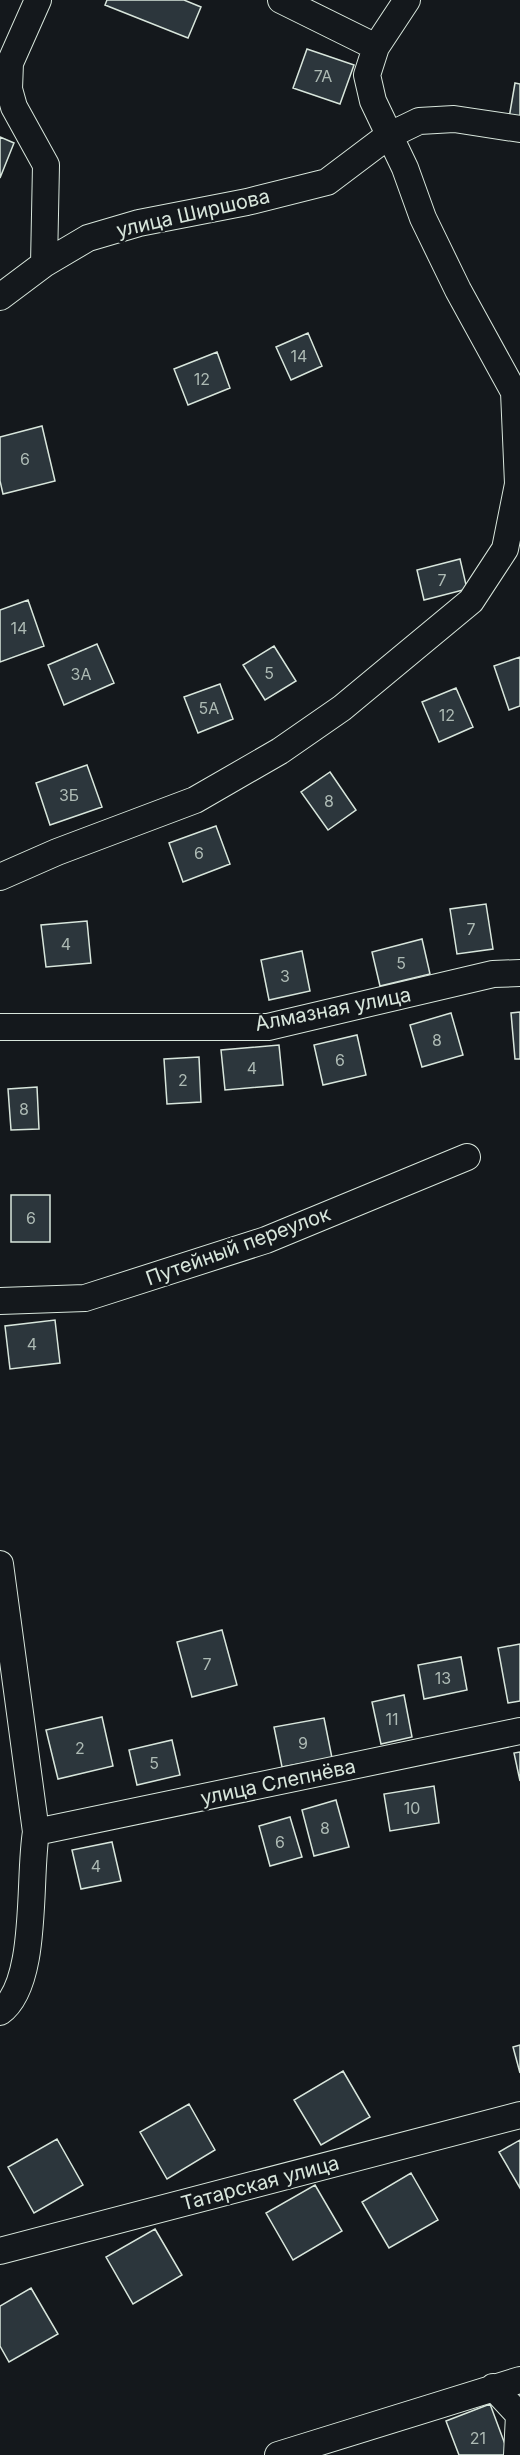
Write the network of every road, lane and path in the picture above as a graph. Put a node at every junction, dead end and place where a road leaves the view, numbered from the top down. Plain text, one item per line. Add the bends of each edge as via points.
1 (38, 0) edge
2 (281, 0) edge
3 (407, 0) edge
4 (376, 47) junction
5 (520, 129) edge
6 (388, 136) junction
7 (44, 264) junction
8 (0, 297) edge
9 (517, 392) edge
10 (0, 877) edge
11 (520, 973) edge
12 (0, 1027) edge
13 (467, 1157) dead end
14 (0, 1301) edge
15 (0, 1563) edge
16 (520, 1731) edge
17 (36, 1832) junction
18 (0, 2012) edge
19 (520, 2115) edge
20 (0, 2251) edge
21 (520, 2380) edge
22 (493, 2387) junction
23 (278, 2455) edge
24 (517, 2455) edge

1 - 7 street via 10,63 9,89 14,107 46,165
2 - 4 street
3 - 4 street
4 - 6 street via 368,75 373,101
5 - 6 street, улица Ширшова via 454,119 418,121
6 - 7 street, улица Ширшова via 327,182 139,223 88,238
6 - 9 street via 458,290
7 - 8 street, улица Ширшова
9 - 10 street via 518,484 505,549 471,601 342,708 280,752 195,800
11 - 12 street, Алмазная улица via 493,974 268,1027
13 - 14 street, Путейный переулок via 266,1240 85,1298
15 - 17 street
16 - 17 street, улица Слепнёва
17 - 18 street via 31,1861 28,1958 10,2004
19 - 20 street, Татарская улица
21 - 22 street
22 - 23 street
22 - 24 street via 519,2415

